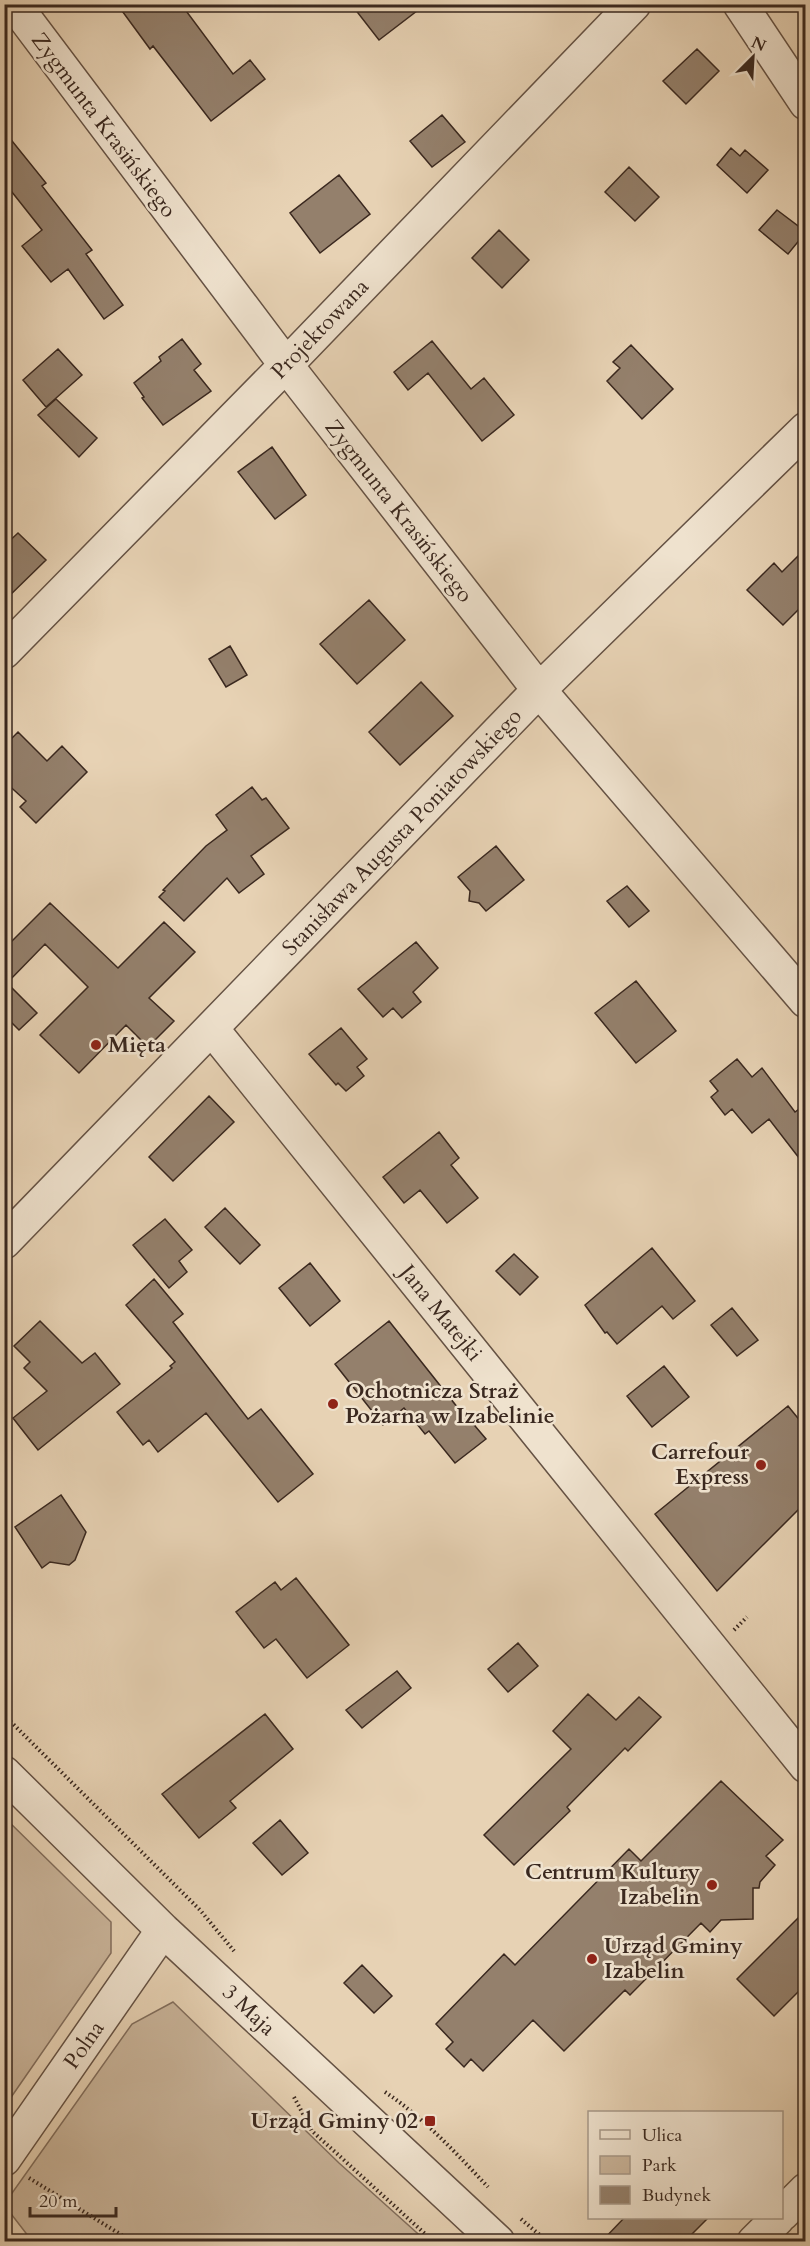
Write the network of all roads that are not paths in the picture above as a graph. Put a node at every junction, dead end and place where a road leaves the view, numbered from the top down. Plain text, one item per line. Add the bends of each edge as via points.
1 (14, 4) edge
2 (634, 4) edge
3 (740, 4) edge
4 (806, 104) edge
5 (286, 365) junction
6 (806, 429) edge
7 (4, 652) edge
8 (539, 690) junction
9 (806, 1001) edge
10 (212, 1029) junction
11 (4, 1242) edge
12 (806, 1766) edge
13 (4, 1773) edge
14 (163, 1930) junction
15 (14, 2167) edge
16 (806, 2190) edge
17 (783, 2213) edge
18 (776, 2219) edge
19 (498, 2241) edge
20 (754, 2241) edge

1 - 5 street, Zygmunta Krasińskiego
2 - 5 street, Projektowana
3 - 4 street
5 - 7 street, Projektowana
5 - 8 street, Zygmunta Krasińskiego
6 - 8 street, Stanisława Augusta Poniatowskiego
8 - 9 street, Zygmunta Krasińskiego
8 - 10 street, Stanisława Augusta Poniatowskiego
10 - 11 street, Stanisława Augusta Poniatowskiego
10 - 12 street, Jana Matejki
13 - 14 street, 3 Maja
14 - 15 street, Polna
14 - 19 street, 3 Maja
16 - 17 street
18 - 20 street

